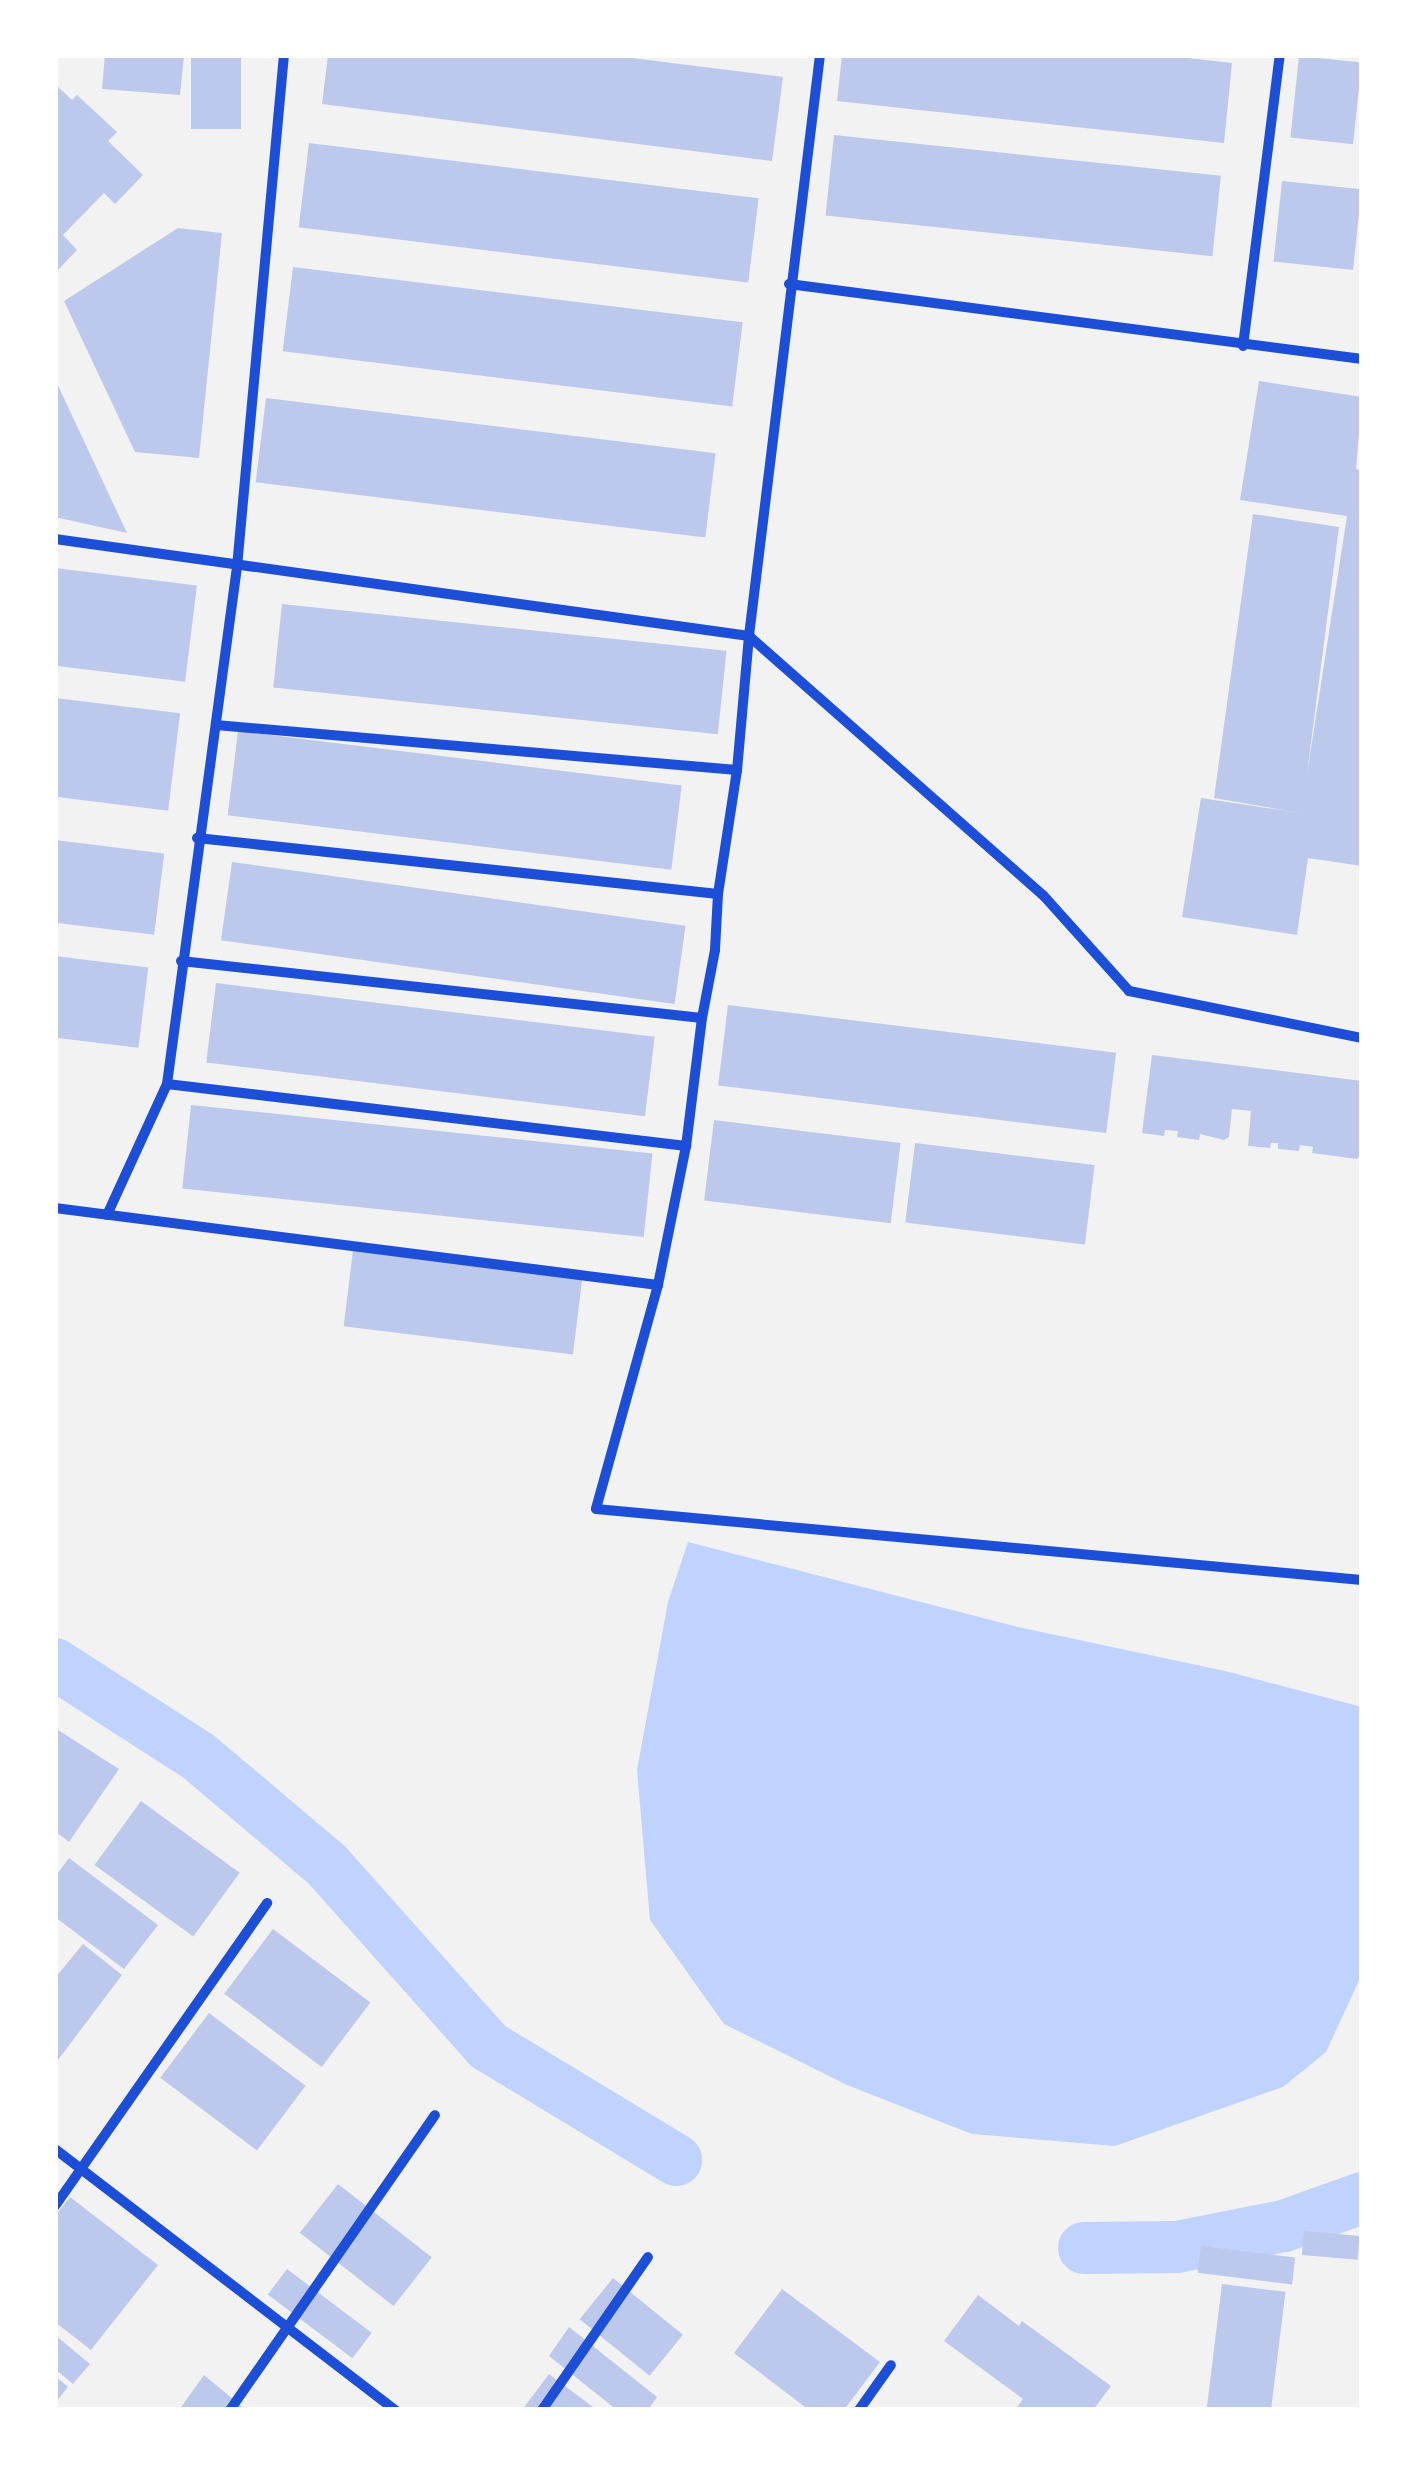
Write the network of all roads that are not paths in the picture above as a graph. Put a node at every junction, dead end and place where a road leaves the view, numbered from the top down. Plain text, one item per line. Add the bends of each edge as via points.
1 (284, 55) edge
2 (820, 55) edge
3 (1280, 55) edge
4 (790, 284) junction
5 (1243, 346) junction
6 (1362, 359) edge
7 (55, 539) edge
8 (236, 567) junction
9 (748, 636) junction
10 (216, 725) junction
11 (737, 770) junction
12 (197, 838) junction
13 (718, 894) junction
14 (181, 961) junction
15 (702, 1018) junction
16 (1362, 1038) edge
17 (167, 1084) junction
18 (686, 1146) junction
19 (55, 1208) edge
20 (107, 1216) junction
21 (658, 1285) junction
22 (1362, 1580) edge
23 (267, 1903) dead end
24 (435, 2114) dead end
25 (55, 2149) edge
26 (80, 2169) junction
27 (55, 2206) edge
28 (648, 2256) dead end
29 (288, 2327) junction
30 (890, 2365) dead end
31 (230, 2410) edge
32 (395, 2410) edge
33 (542, 2410) edge
34 (859, 2410) edge

1 - 8 street
2 - 4 street
3 - 5 street
4 - 5 street
4 - 9 street
5 - 6 street
7 - 8 street
8 - 9 street
8 - 10 street
9 - 11 street
9 - 16 street via 1043,895 1129,991
10 - 11 street
10 - 12 street
11 - 13 street
12 - 13 street
12 - 14 street
13 - 15 street via 716,950
14 - 15 street
14 - 17 street
15 - 18 street
17 - 18 street
17 - 20 street
18 - 21 street
19 - 20 street
20 - 21 street
21 - 22 street via 596,1509
23 - 26 street
24 - 29 street
25 - 26 street
26 - 27 street
26 - 29 street
28 - 33 street
29 - 31 street
29 - 32 street
30 - 34 street

